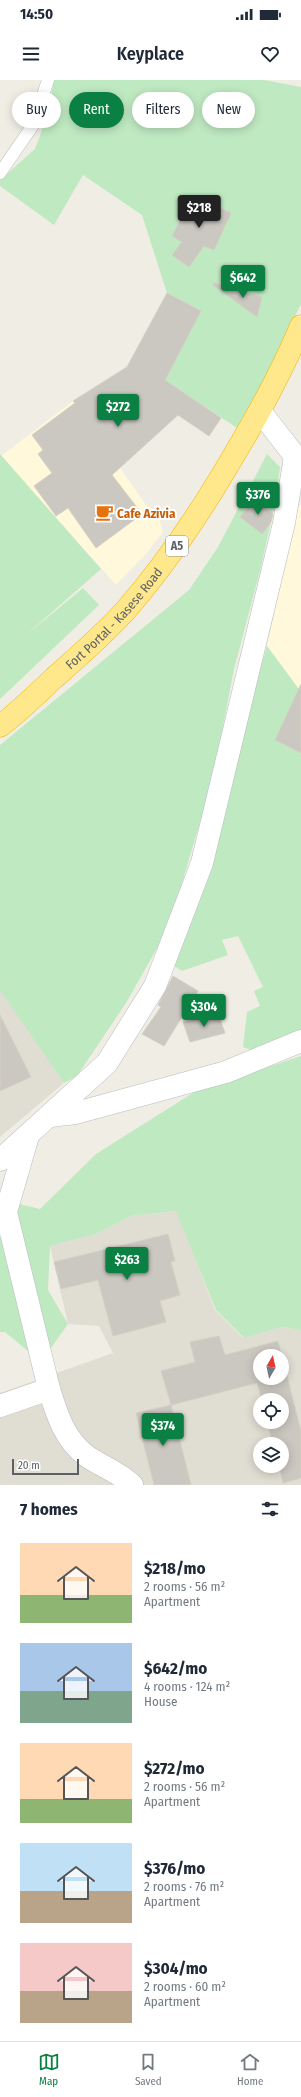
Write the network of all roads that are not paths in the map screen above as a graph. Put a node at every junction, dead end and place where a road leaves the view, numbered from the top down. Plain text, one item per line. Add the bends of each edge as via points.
1 (48, 80) edge
2 (0, 173) edge
3 (301, 326) edge
4 (260, 411) junction
5 (298, 460) edge
6 (0, 726) edge
7 (301, 1041) edge
8 (50, 1116) junction
9 (28, 1136) junction
10 (0, 1160) edge
11 (3, 1210) edge
12 (49, 1389) junction
13 (0, 1406) edge
14 (132, 1485) edge

1 - 2 lane via 33,125
3 - 4 highway, Fort Portal - Kasese Road / A5 via 288,358
4 - 5 street
4 - 6 highway, Fort Portal - Kasese Road / A5 via 184,536 156,575 124,613 92,644
5 - 8 street via 202,863 155,986 108,1062
7 - 8 street via 226,1072 76,1113
8 - 9 street
9 - 10 street
9 - 11 street
11 - 12 street
12 - 13 street
12 - 14 street via 68,1438 88,1456 115,1471

